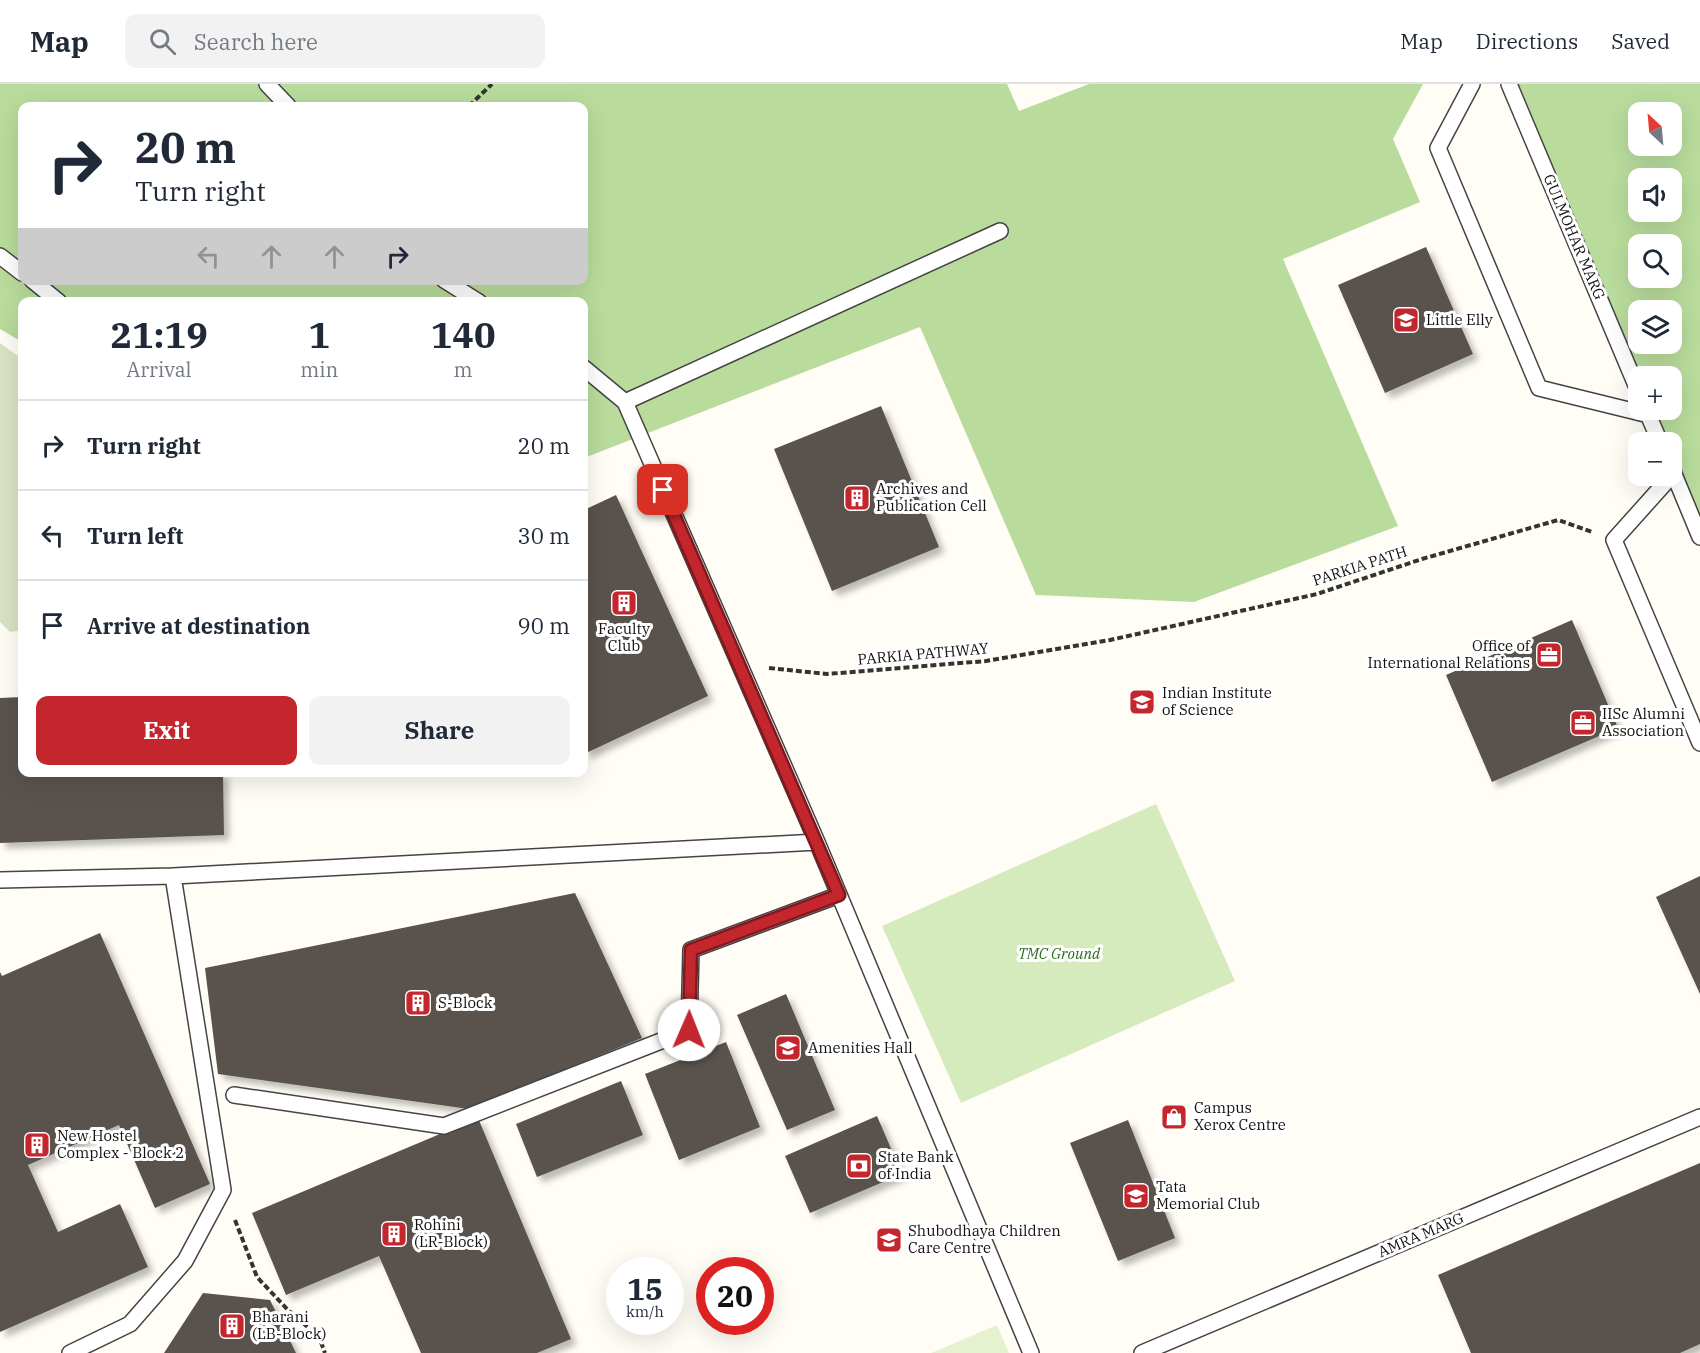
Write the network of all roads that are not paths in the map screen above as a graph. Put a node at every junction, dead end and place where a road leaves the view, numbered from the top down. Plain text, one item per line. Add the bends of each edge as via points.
1 (267, 84) edge
2 (1472, 84) edge
3 (1509, 84) edge
4 (284, 102) edge
5 (1000, 231) dead end
6 (0, 256) edge
7 (18, 270) edge
8 (38, 285) edge
9 (452, 285) edge
10 (53, 297) edge
11 (471, 297) edge
12 (1628, 366) edge
13 (588, 371) edge
14 (625, 402) junction
15 (1628, 408) edge
16 (1659, 486) edge
17 (1679, 486) edge
18 (1700, 537) edge
19 (1700, 743) edge
20 (817, 842) junction
21 (173, 876) junction
22 (0, 880) edge
23 (839, 895) junction
24 (234, 1095) dead end
25 (1700, 1117) edge
26 (70, 1353) edge
27 (1031, 1353) edge
28 (1142, 1353) edge

1 - 4 lane
2 - 15 lane via 1438,148 1539,388
3 - 12 lane, GULMOHAR MARG
5 - 14 lane
6 - 7 lane
8 - 10 lane
9 - 11 lane
13 - 14 lane
14 - 20 lane
16 - 19 lane via 1614,540
17 - 18 lane
20 - 21 lane
20 - 23 lane
21 - 22 lane
21 - 26 lane via 223,1190 185,1261 130,1324
23 - 24 lane via 691,950 689,1030 444,1126
23 - 27 lane
25 - 28 lane, AMRA MARG

